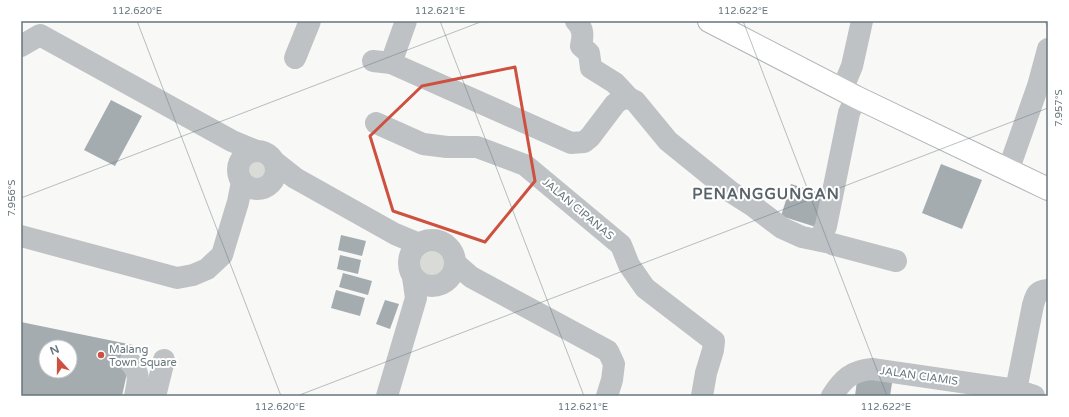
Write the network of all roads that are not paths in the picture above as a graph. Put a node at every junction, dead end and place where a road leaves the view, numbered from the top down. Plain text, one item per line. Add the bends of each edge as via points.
1 (310, 21) edge
2 (406, 21) edge
3 (576, 21) edge
4 (710, 21) edge
5 (862, 21) edge
6 (42, 28) edge
7 (21, 46) edge
8 (1048, 49) edge
9 (295, 58) dead end
10 (849, 93) junction
11 (629, 98) junction
12 (376, 123) dead end
13 (1008, 171) junction
14 (250, 178) junction
15 (295, 178) junction
16 (1048, 189) edge
17 (21, 236) edge
18 (825, 242) junction
19 (414, 249) junction
20 (896, 261) dead end
21 (439, 279) junction
22 (1048, 290) edge
23 (164, 360) dead end
24 (130, 362) dead end
25 (1025, 393) edge
26 (135, 396) edge
27 (155, 396) edge
28 (387, 396) edge
29 (607, 396) edge
30 (702, 396) edge
31 (832, 396) edge

1 - 9 street
2 - 11 street via 382,62 571,143 584,142 615,104
3 - 11 street via 583,34 581,46 589,53 592,68 615,83
4 - 10 main road
5 - 10 street
6 - 7 street
6 - 14 street via 232,141
8 - 13 street via 1038,86
10 - 13 main road
10 - 18 street via 849,113
11 - 18 street via 635,101 668,141 726,189 782,228 802,237
12 - 30 street, JALAN CIPANAS via 423,144 477,147 524,164 622,245 629,265 645,288 714,341
13 - 16 main road
14 - 15 street
14 - 15 street via 261,150
14 - 17 street via 222,255 207,269 193,275 177,278
15 - 19 street via 395,234
18 - 20 street
19 - 21 street via 409,262 410,270
19 - 21 street via 425,241 432,240 440,241 451,250 454,256
21 - 28 street
21 - 29 street via 608,352 614,364
22 - 25 street via 1041,290 1032,305
23 - 27 street
24 - 26 street via 136,369 139,379
25 - 31 street, JALAN CIAMIS via 872,369 851,374

